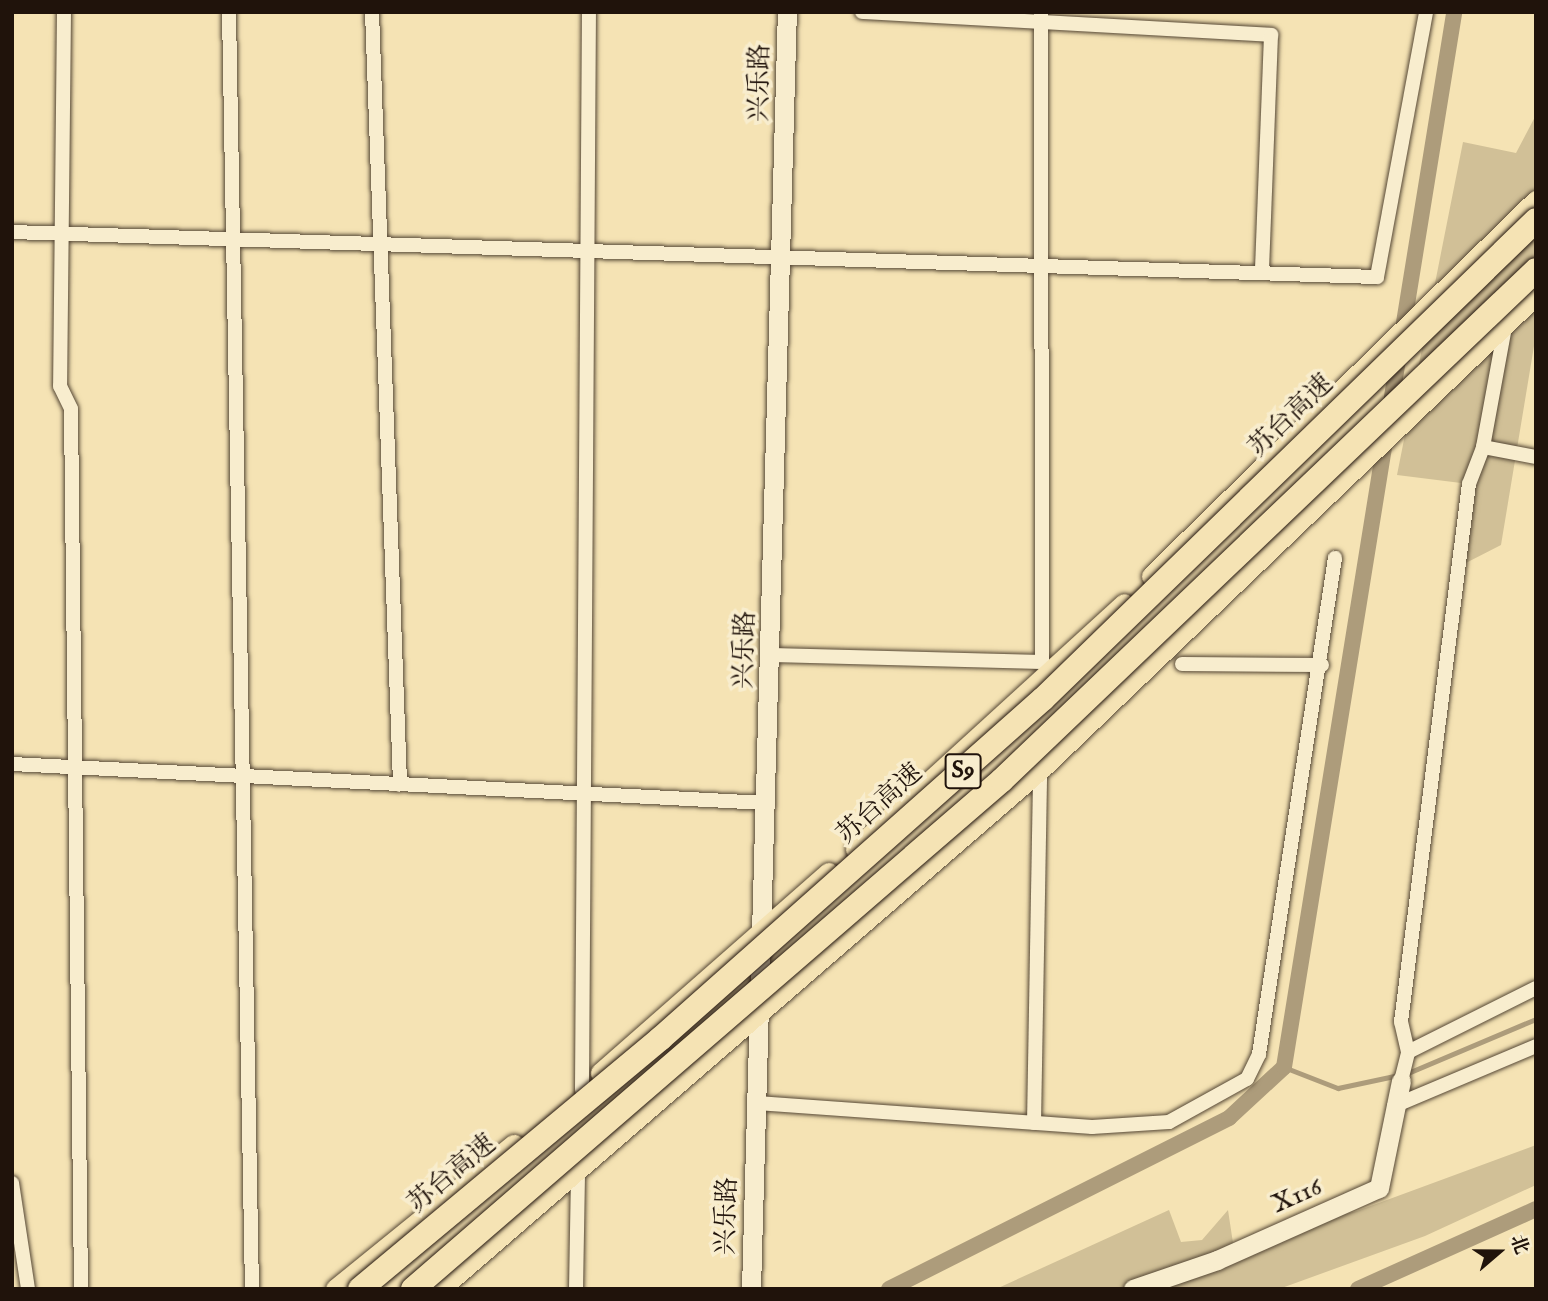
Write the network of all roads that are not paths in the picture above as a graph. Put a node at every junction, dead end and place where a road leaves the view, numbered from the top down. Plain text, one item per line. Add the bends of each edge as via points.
1 (64, 12) edge
2 (229, 12) edge
3 (372, 12) edge
4 (589, 12) edge
5 (787, 12) edge
6 (862, 12) edge
7 (1426, 12) edge
8 (957, 15) edge
9 (1040, 18) edge
10 (1536, 201) edge
11 (1536, 220) edge
12 (12, 232) edge
13 (60, 233) junction
14 (236, 239) junction
15 (384, 244) junction
16 (587, 251) junction
17 (783, 255) junction
18 (1039, 264) junction
19 (1536, 270) edge
20 (1262, 272) junction
21 (1536, 293) edge
22 (1507, 320) junction
23 (1483, 447) junction
24 (1536, 457) edge
25 (1335, 558) dead end
26 (772, 655) junction
27 (1182, 664) dead end
28 (1322, 665) junction
29 (12, 764) edge
30 (74, 767) junction
31 (1040, 769) junction
32 (244, 776) junction
33 (400, 784) junction
34 (583, 793) junction
35 (767, 803) junction
36 (763, 930) junction
37 (1536, 988) edge
38 (760, 1014) junction
39 (1536, 1046) edge
40 (1408, 1052) junction
41 (1402, 1074) joint
42 (582, 1090) junction
43 (757, 1102) junction
44 (1394, 1107) junction
45 (1034, 1123) junction
46 (578, 1170) junction
47 (12, 1183) edge
48 (29, 1289) edge
49 (81, 1289) edge
50 (252, 1289) edge
51 (336, 1289) edge
52 (360, 1289) edge
53 (412, 1289) edge
54 (439, 1289) edge
55 (576, 1289) edge
56 (751, 1289) edge
57 (1133, 1289) edge

1 - 13 street
2 - 14 street
3 - 15 street
4 - 16 street
5 - 17 main road, 兴乐路
6 - 8 street
7 - 20 street via 1377,277
8 - 9 street
9 - 18 street
9 - 20 street via 1271,35
10 - 36 main road via 1119,609
11 - 52 highway, 苏台高速 / S9, bridge via 1043,699 660,1039
12 - 13 street
13 - 14 street
13 - 30 street via 60,386 71,409
14 - 15 street
14 - 32 street
15 - 16 street
15 - 33 street
16 - 17 street
16 - 34 street
17 - 18 street
17 - 26 main road, 兴乐路
18 - 20 street
18 - 26 street via 1042,662
19 - 53 highway, S9, bridge via 1002,780
21 - 22 main road
22 - 23 street
22 - 31 main road
23 - 24 street
23 - 40 street via 1469,484 1410,947 1401,1021
25 - 28 street
26 - 35 main road, 兴乐路
27 - 28 street
28 - 45 street via 1259,1054 1247,1079 1169,1122 1092,1127
29 - 30 street
30 - 32 street
30 - 49 street
31 - 38 main road
31 - 45 street
32 - 33 street
32 - 50 street
33 - 34 street
34 - 35 street
34 - 42 street
35 - 36 main road, 兴乐路
36 - 38 main road, 兴乐路
36 - 42 main road
37 - 40 street
38 - 43 main road, 兴乐路
38 - 46 main road
39 - 44 street
40 - 41 street
41 - 44 main road, X116
42 - 51 main road
43 - 45 street
43 - 56 main road, 兴乐路
44 - 57 main road, X116 via 1379,1188 1217,1260
46 - 54 main road
46 - 55 street
47 - 48 street

